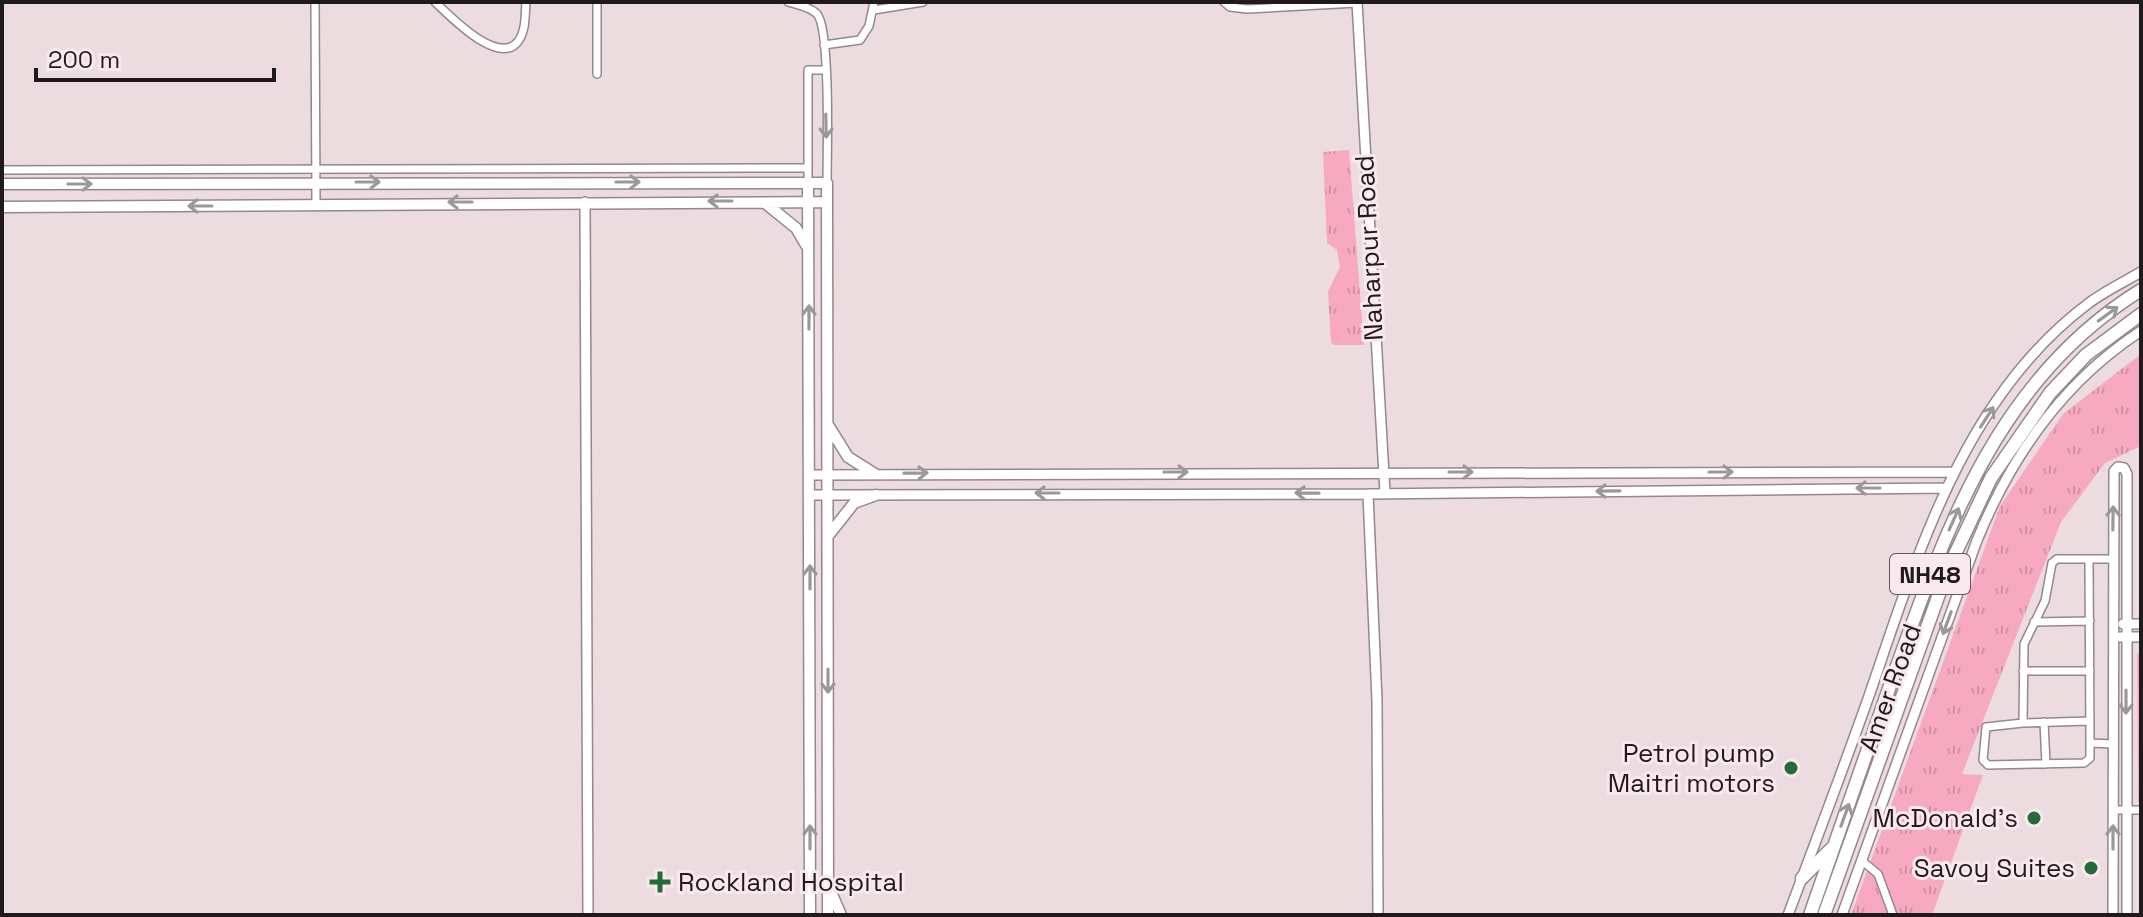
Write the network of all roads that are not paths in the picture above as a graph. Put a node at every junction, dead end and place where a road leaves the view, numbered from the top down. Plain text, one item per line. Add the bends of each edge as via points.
1 (315, 2) edge
2 (435, 2) edge
3 (526, 2) edge
4 (597, 2) edge
5 (788, 2) edge
6 (923, 2) edge
7 (1224, 2) edge
8 (1357, 2) edge
9 (874, 6) edge
10 (824, 45) junction
11 (826, 70) junction
12 (597, 74) dead end
13 (808, 168) junction
14 (315, 169) junction
15 (2, 170) edge
16 (315, 182) junction
17 (808, 183) junction
18 (827, 183) junction
19 (2, 184) edge
20 (762, 201) junction
21 (809, 201) junction
22 (585, 202) junction
23 (826, 202) junction
24 (316, 206) junction
25 (2, 207) edge
26 (809, 251) junction
27 (2141, 272) edge
28 (2141, 290) edge
29 (2141, 314) edge
30 (2141, 331) edge
31 (827, 424) junction
32 (1383, 472) junction
33 (1954, 472) junction
34 (875, 474) junction
35 (810, 475) junction
36 (827, 475) junction
37 (1946, 488) junction
38 (1385, 493) junction
39 (828, 494) junction
40 (1368, 494) junction
41 (809, 495) junction
42 (876, 495) junction
43 (827, 538) junction
44 (2089, 559) junction
45 (2113, 559) junction
46 (2090, 621) junction
47 (2034, 622) junction
48 (2112, 624) junction
49 (2126, 624) junction
50 (2141, 624) edge
51 (2112, 637) junction
52 (2126, 637) junction
53 (2141, 637) edge
54 (2023, 671) junction
55 (2090, 671) junction
56 (2090, 721) junction
57 (2044, 722) junction
58 (2023, 723) junction
59 (2090, 743) junction
60 (2113, 744) junction
61 (2046, 764) junction
62 (2113, 810) junction
63 (2127, 810) junction
64 (2141, 810) edge
65 (1833, 848) junction
66 (1860, 859) junction
67 (1802, 878) junction
68 (828, 882) junction
69 (588, 915) edge
70 (810, 915) edge
71 (828, 915) edge
72 (841, 915) edge
73 (1378, 915) edge
74 (1788, 915) edge
75 (1810, 915) edge
76 (1827, 915) edge
77 (1842, 915) edge
78 (1893, 915) edge
79 (2113, 915) edge
80 (2127, 915) edge

1 - 14 street
2 - 3 street via 479,41 498,47 514,45 520,38
4 - 12 street
5 - 10 street via 816,13
6 - 9 street
7 - 8 street via 1247,9
8 - 32 street, Naharpur Road
9 - 10 street via 860,40
10 - 11 street
11 - 13 street via 808,70
11 -> 18 street
13 - 14 street
13 - 17 street
14 - 15 street
14 - 16 street
16 -> 17 main road
19 -> 16 main road
16 - 24 street
17 - 18 main road
17 - 21 main road
18 - 23 main road
20 - 21 main road
20 -> 22 main road
20 - 26 main road via 796,228
21 - 23 main road
21 - 26 main road
22 -> 24 main road
22 - 69 street
23 - 31 main road
24 -> 25 main road
35 -> 26 main road
33 -> 27 street via 1987,415 2050,337 2090,302
65 -> 28 highway, Amer Road / NH48 via 1933,566 1977,467 2036,381 2083,332
29 - 76 highway, Amer Road / NH48 via 2086,355 2050,393 1991,478 1948,569
30 -> 66 street via 2102,359 2055,407 2004,482 1976,543
31 - 34 main road via 848,457
31 - 36 main road
32 -> 33 street
34 -> 32 street
32 - 38 street, Naharpur Road
33 - 37 street
34 - 36 street
35 - 36 street
35 - 41 main road
36 - 39 main road
37 -> 38 street
37 - 67 street
38 - 40 street
39 - 41 street
39 - 42 street
39 - 43 main road
40 -> 42 street
40 - 73 street via 1377,700
70 -> 41 main road
42 - 43 main road via 854,503
43 -> 68 main road
44 - 45 street
44 - 46 street
44 - 47 street via 2052,563 2045,601
45 - 48 street
45 -> 49 street via 2118,467 2127,474
46 - 47 street
46 - 55 street
47 - 54 street via 2024,644
48 - 49 street
48 - 51 street
49 - 50 street
49 - 52 street
51 - 52 street
51 - 60 street
52 - 53 street
52 -> 63 street
54 - 55 street
54 - 58 street
55 - 56 street
56 - 57 street
56 - 59 street
57 - 58 street
57 - 61 street
58 - 61 street via 1986,727 1985,763
59 - 60 street
59 - 61 street via 2090,758 2084,763
60 - 62 street
62 - 63 street
79 -> 62 street
63 - 64 street
63 - 80 street
65 - 67 highway
65 - 75 highway, Amer Road / NH48
66 - 77 street
66 - 78 street via 1878,874
67 - 74 street
68 - 71 main road
68 - 72 main road

